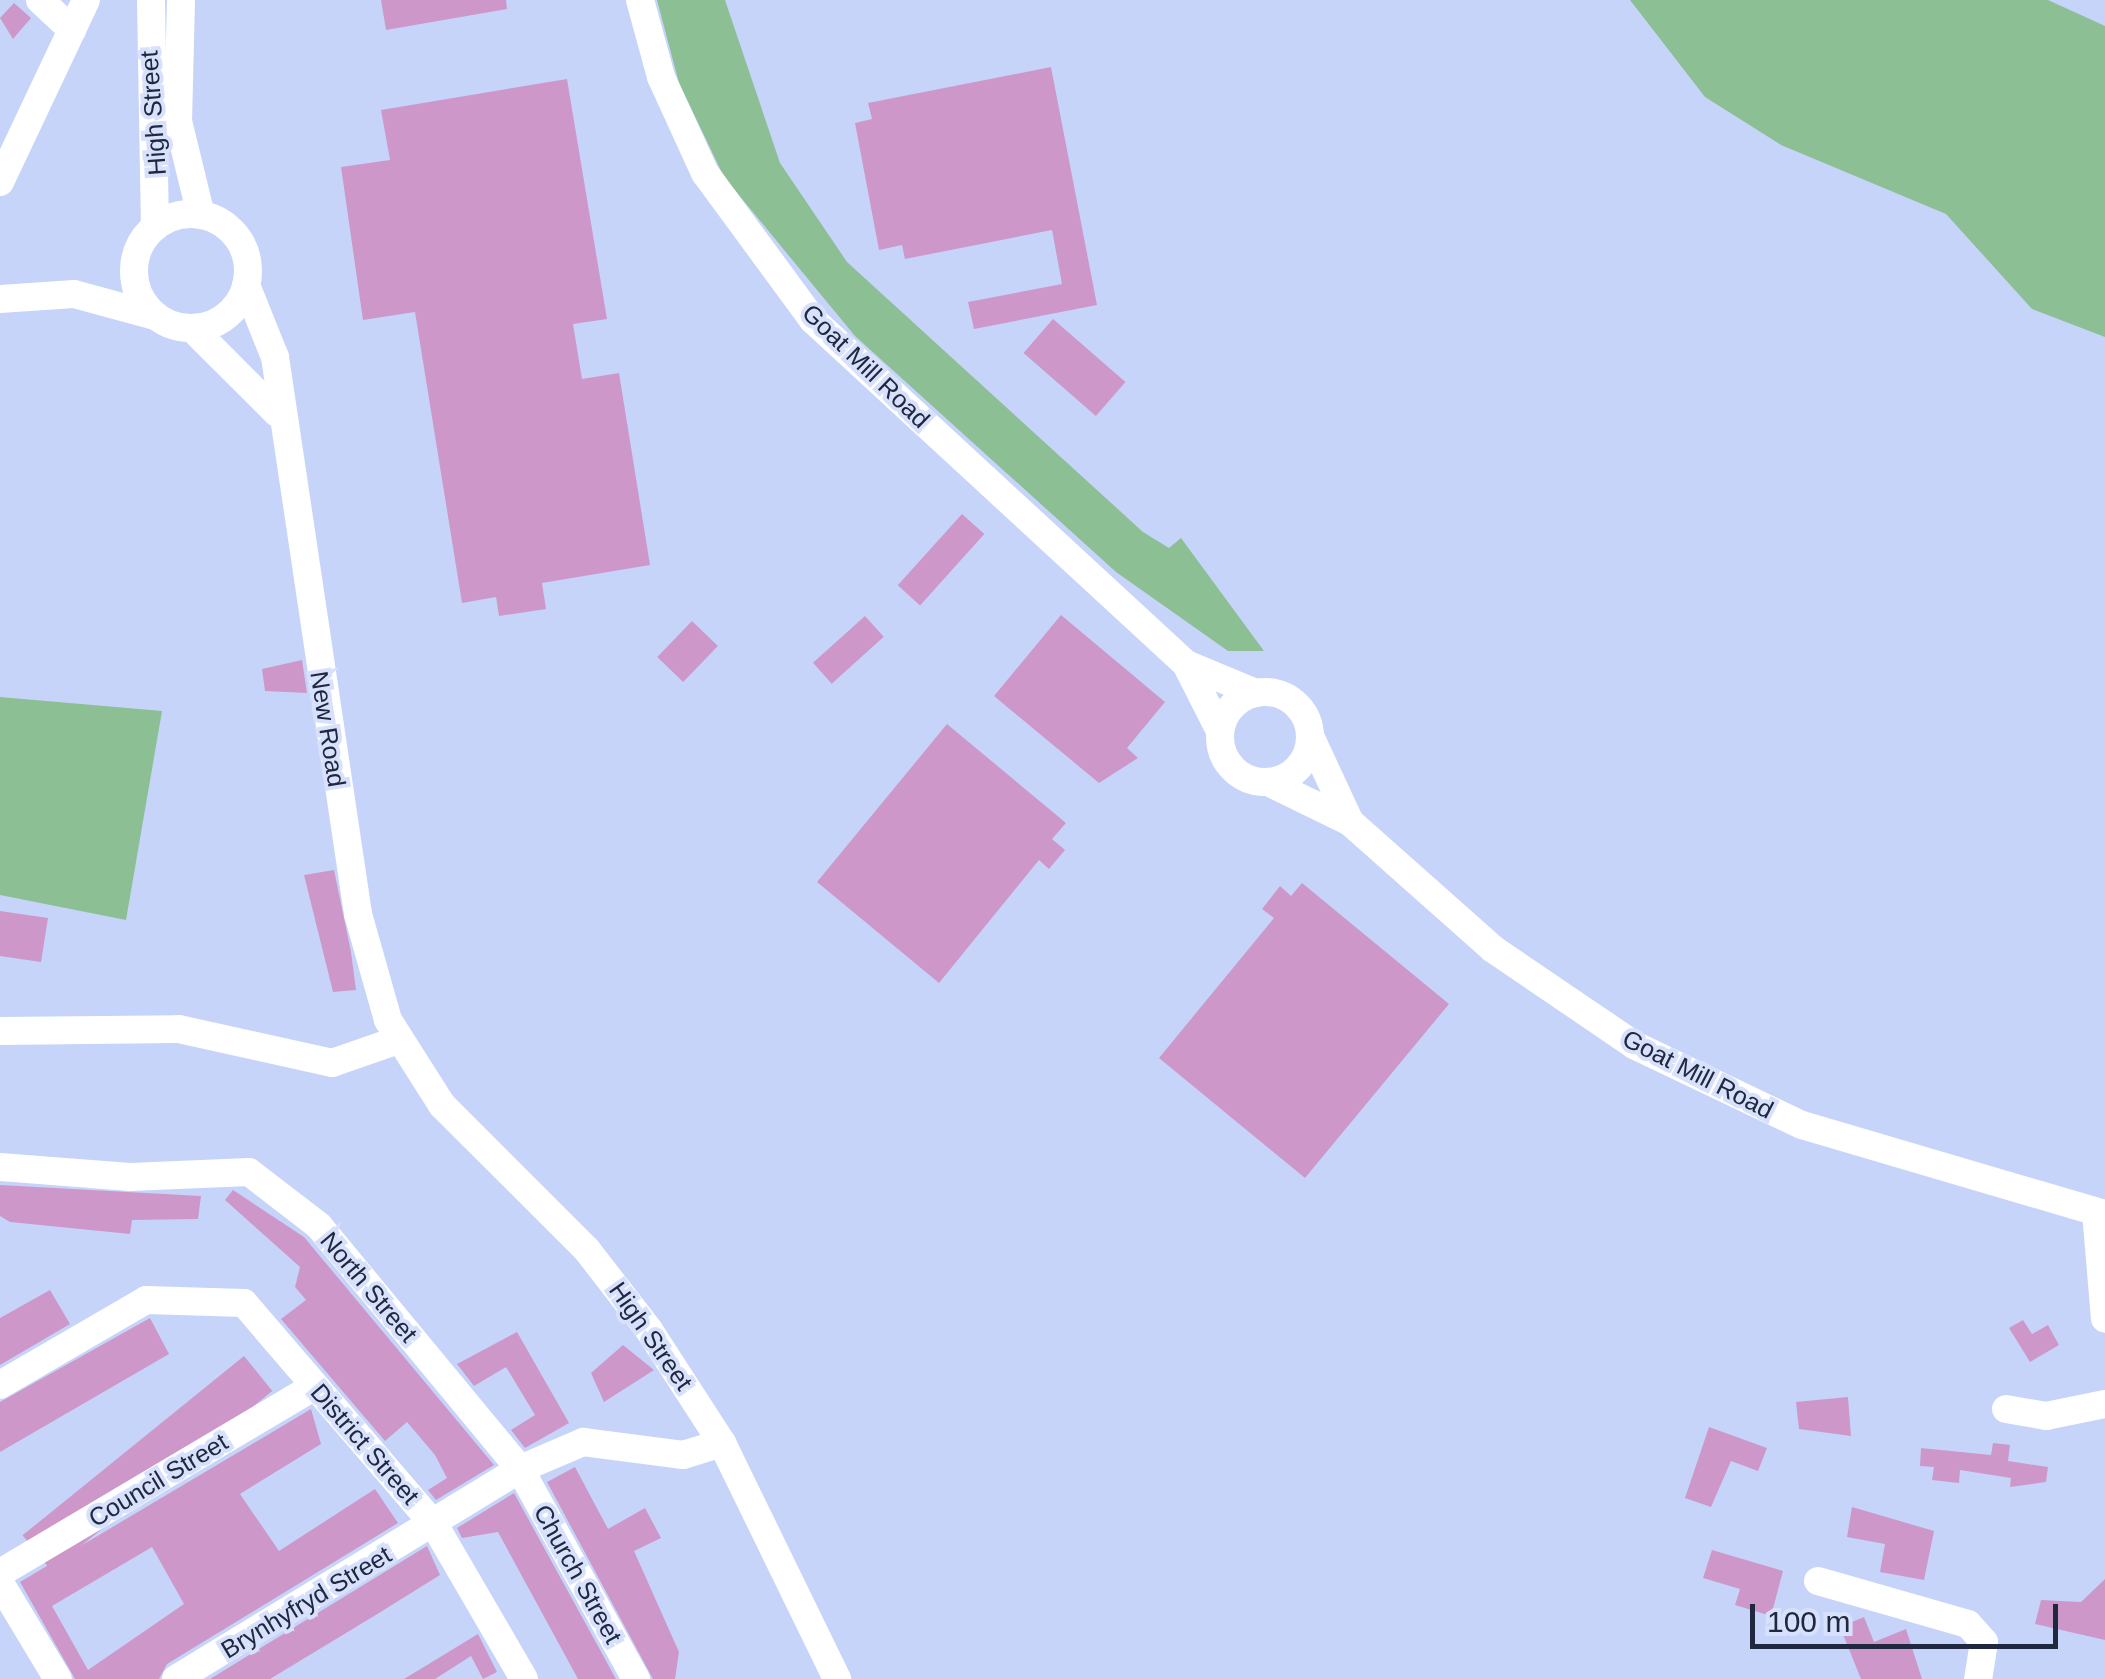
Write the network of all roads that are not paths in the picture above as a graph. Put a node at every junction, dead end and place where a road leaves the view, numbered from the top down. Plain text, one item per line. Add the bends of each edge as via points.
1 (40, 0) edge
2 (86, 0) edge
3 (151, 0) edge
4 (181, 0) edge
5 (640, 0) edge
6 (72, 30) junction
7 (0, 182) edge
8 (201, 215) junction
9 (155, 226) junction
10 (135, 262) junction
11 (246, 285) junction
12 (74, 294) junction
13 (0, 299) edge
14 (156, 316) junction
15 (192, 328) junction
16 (277, 413) junction
17 (1186, 664) junction
18 (1256, 692) junction
19 (1220, 731) junction
20 (1310, 736) junction
21 (1268, 782) junction
22 (1350, 822) junction
23 (0, 1032) edge
24 (398, 1040) junction
25 (0, 1167) edge
26 (2100, 1213) edge
27 (2105, 1319) edge
28 (0, 1384) edge
29 (315, 1386) junction
30 (2105, 1404) edge
31 (2006, 1409) dead end
32 (722, 1443) junction
33 (520, 1470) junction
34 (435, 1526) junction
35 (0, 1573) edge
36 (1818, 1581) dead end
37 (0, 1583) edge
38 (58, 1679) edge
39 (176, 1679) edge
40 (524, 1679) edge
41 (636, 1679) edge
42 (838, 1679) edge
43 (1978, 1679) edge

1 - 6 street
2 - 6 street
3 - 9 street, High Street
4 - 8 street, High Street via 178,120
5 - 17 street, Goat Mill Road via 661,77 705,173 812,320
6 - 7 street
8 - 9 street
8 - 11 street via 240,241
9 - 10 street
10 - 12 street
10 - 14 street via 136,287
11 - 15 street via 232,311
11 - 16 street, New Road via 271,341
12 - 13 street
12 - 14 street
14 - 15 street
15 - 16 street
16 - 24 street, New Road via 358,914
17 - 18 street, Goat Mill Road
17 - 19 street, Goat Mill Road
18 - 19 street via 1236,702
18 - 20 street via 1297,706
19 - 21 street via 1228,763
20 - 21 street via 1298,768
20 - 22 street, Goat Mill Road
21 - 22 street, Goat Mill Road
22 - 26 street, Goat Mill Road via 1493,949 1634,1046 1802,1125
23 - 24 street via 178,1028 332,1063
24 - 32 street, High Street via 455,1121 626,1297
25 - 33 street, North Street via 130,1177 249,1172 319,1226
26 - 27 street
28 - 29 street, District Street via 146,1300 244,1303
29 - 34 street, District Street
29 - 35 street, Council Street
30 - 31 street via 2046,1416
32 - 33 street, Brynhyfryd Street via 683,1455 584,1442
32 - 42 street, High Street
33 - 34 street, Brynhyfryd Street
33 - 41 street, Church Street
34 - 39 street, Brynhyfryd Street
34 - 40 street, District Street
36 - 43 street via 1968,1624 1984,1642
37 - 38 street

